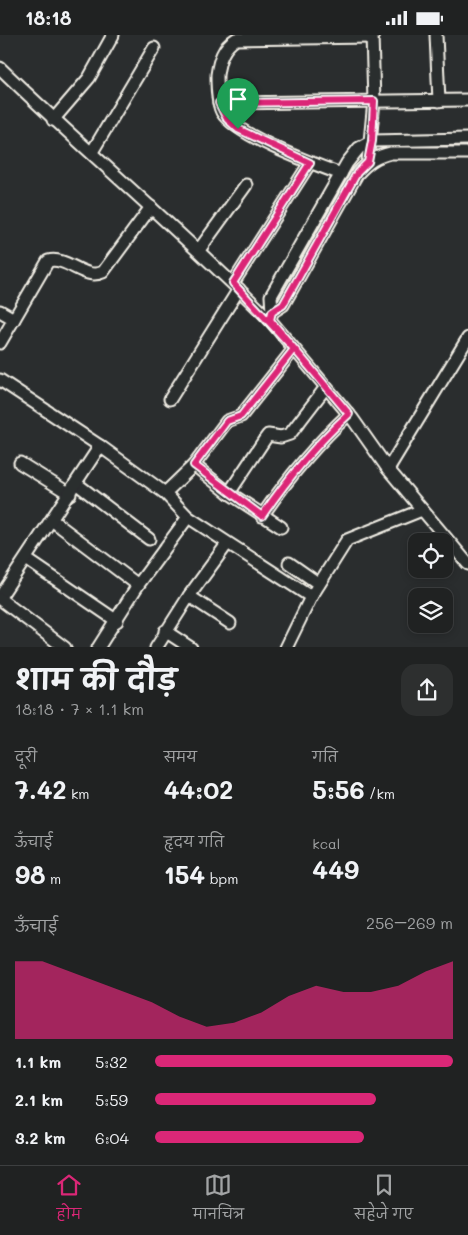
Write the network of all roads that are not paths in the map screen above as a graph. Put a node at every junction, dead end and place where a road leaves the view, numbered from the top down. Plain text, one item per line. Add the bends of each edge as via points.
1 (113, 35) edge
2 (436, 35) edge
3 (323, 36) edge
4 (372, 36) edge
5 (154, 48) dead end
6 (0, 68) edge
7 (468, 100) edge
8 (374, 101) junction
9 (438, 101) junction
10 (219, 103) junction
11 (54, 120) junction
12 (468, 139) edge
13 (372, 141) junction
14 (92, 152) junction
15 (468, 153) edge
16 (368, 162) junction
17 (310, 163) junction
18 (341, 174) junction
19 (246, 185) dead end
20 (152, 207) junction
21 (199, 250) junction
22 (236, 286) junction
23 (0, 311) edge
24 (271, 316) junction
25 (14, 319) junction
26 (468, 338) edge
27 (0, 343) edge
28 (294, 349) junction
29 (0, 380) edge
30 (326, 387) junction
31 (170, 399) dead end
32 (349, 414) junction
33 (100, 446) junction
34 (20, 463) dead end
35 (194, 465) junction
36 (388, 469) junction
37 (77, 483) junction
38 (165, 493) junction
39 (229, 493) junction
40 (70, 494) junction
41 (422, 510) junction
42 (262, 516) junction
43 (188, 517) junction
44 (53, 521) junction
45 (281, 527) dead end
46 (149, 539) dead end
47 (227, 544) junction
48 (26, 559) junction
49 (289, 563) dead end
50 (468, 564) edge
51 (138, 585) junction
52 (319, 585) junction
53 (189, 596) junction
54 (311, 597) junction
55 (0, 598) edge
56 (117, 621) junction
57 (230, 623) dead end
58 (165, 631) junction
59 (65, 647) edge
60 (98, 647) edge
61 (156, 647) edge
62 (191, 647) edge
63 (286, 647) edge

1 - 11 street via 89,78
2 - 9 street
3 - 4 street
3 - 10 street via 236,39 222,53 218,66
4 - 8 street
5 - 14 street
6 - 11 street
7 - 9 street
8 - 9 street
8 - 10 street
8 - 13 street
10 - 17 street via 227,119 238,129
11 - 14 street
12 - 13 street
13 - 16 street
13 - 18 street via 353,154
14 - 20 street
15 - 16 street via 391,153
16 - 24 street via 357,173 283,305
17 - 18 street
17 - 22 street
18 - 24 street via 271,296
19 - 21 street
20 - 21 street
20 - 25 street via 104,272 92,275 58,261 48,261
21 - 22 street
22 - 24 street
22 - 31 street
23 - 25 street
24 - 28 street
25 - 27 street
26 - 36 street
28 - 30 street
28 - 35 street via 241,416 227,421
29 - 33 street
30 - 32 street
30 - 39 street via 290,434 281,437 268,435
32 - 36 street
32 - 42 street via 290,475
33 - 37 street
33 - 38 street
34 - 40 street
35 - 38 street
35 - 39 street
36 - 41 street
37 - 40 street
37 - 46 street
38 - 43 street
39 - 42 street
40 - 44 street
41 - 50 street
41 - 52 street via 347,540
42 - 45 street
43 - 47 street
43 - 51 street
44 - 48 street
44 - 51 street
47 - 53 street
47 - 54 street
48 - 55 street
48 - 56 street
49 - 52 street
51 - 56 street
52 - 54 street
53 - 57 street
53 - 58 street
54 - 63 street
55 - 59 street
56 - 60 street
58 - 61 street
58 - 62 street

